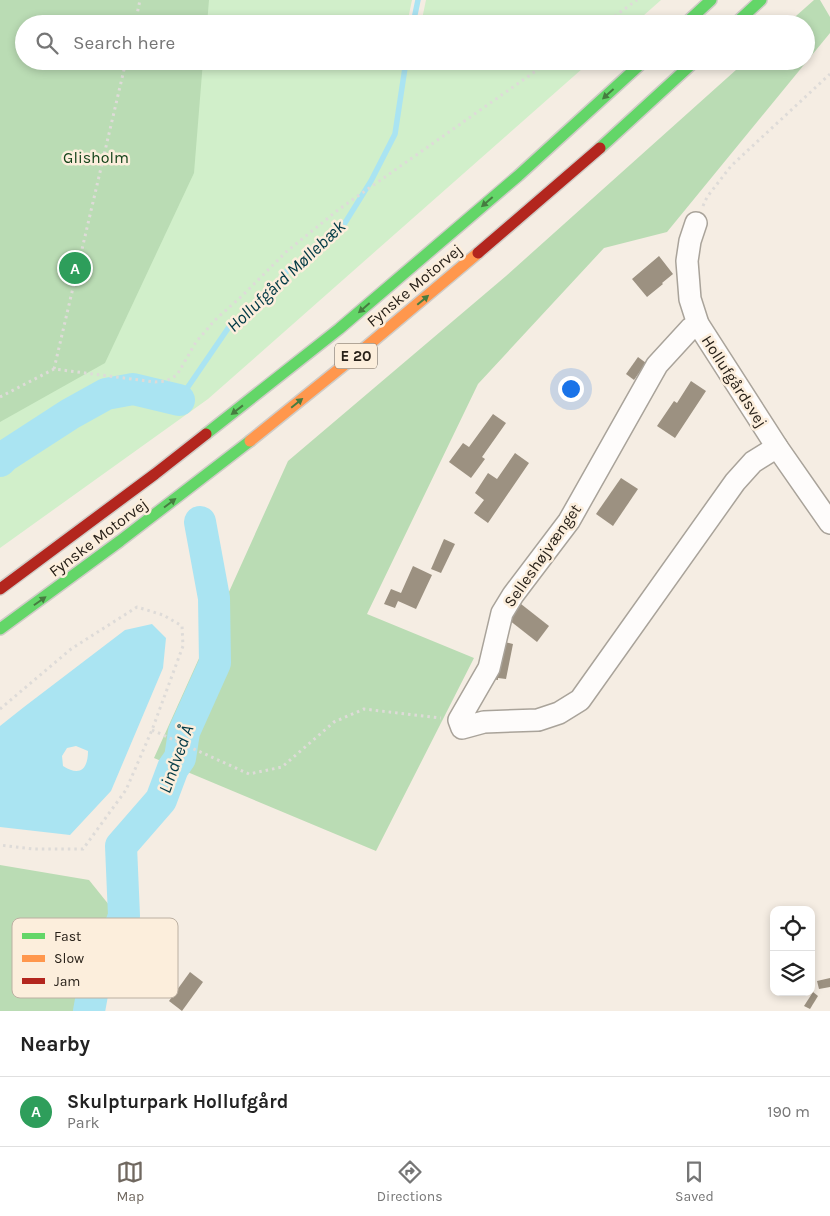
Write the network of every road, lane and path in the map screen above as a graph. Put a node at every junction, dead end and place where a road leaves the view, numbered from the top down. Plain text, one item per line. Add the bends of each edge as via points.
1 (140, 0) edge
2 (637, 0) edge
3 (711, 0) edge
4 (761, 0) edge
5 (137, 15) edge
6 (616, 15) edge
7 (695, 15) edge
8 (745, 15) edge
9 (124, 70) edge
10 (537, 70) edge
11 (634, 70) edge
12 (685, 70) edge
13 (830, 74) edge
14 (696, 223) joint
15 (698, 324) junction
16 (54, 369) junction
17 (0, 397) edge
18 (777, 447) junction
19 (830, 523) edge
20 (0, 589) edge
21 (0, 629) edge
22 (0, 709) edge
23 (459, 720) junction
24 (152, 730) junction
25 (0, 844) edge

1 - 5 path
2 - 6 path
3 - 7 highway
4 - 8 highway
9 - 16 path
10 - 16 path via 338,210 286,252 215,320 196,342 177,374 166,381
11 -> 20 highway, Fynske Motorvej / E 20 via 518,176 339,330 155,474
21 -> 12 highway, Fynske Motorvej / E 20 via 232,455 386,332
13 - 14 path via 731,166 707,197
14 - 15 street, Hollufgårdsvej via 687,261 690,299
15 - 18 street, Hollufgårdsvej
15 - 23 street, Selleshøjvænget via 657,365 569,521 513,594 502,613 489,668
16 - 17 path
18 - 19 street, Hollufgårdsvej
18 - 23 street via 753,462 735,482 580,700 538,720 484,722 462,728
22 - 24 path via 71,649 137,607 163,615 182,626 183,646
23 - 24 path via 364,709 334,722 282,767 249,774
24 - 25 path via 126,790 83,849 33,849

